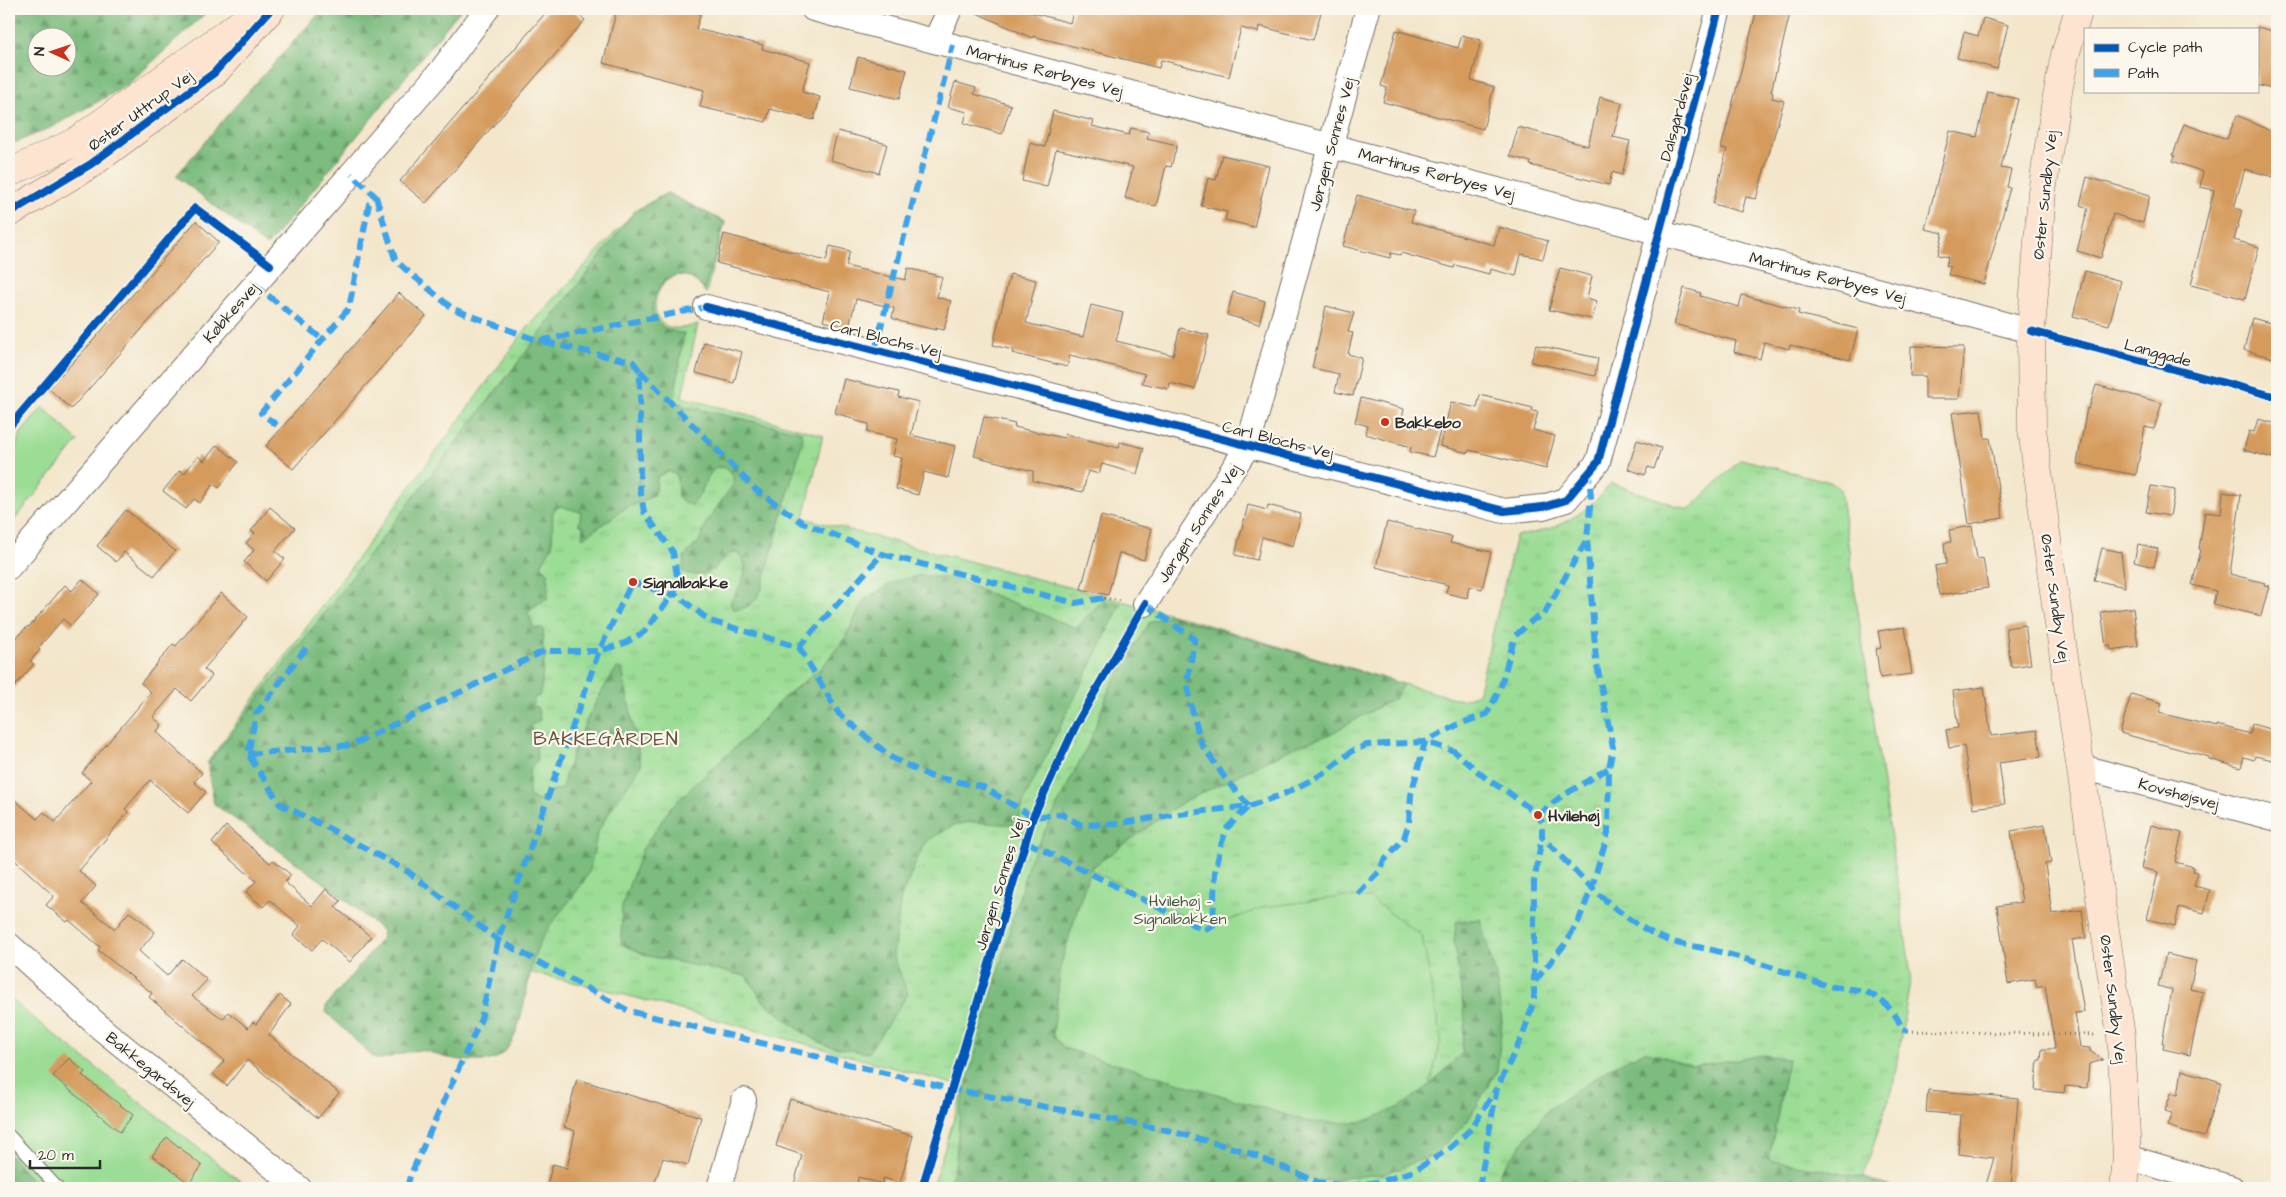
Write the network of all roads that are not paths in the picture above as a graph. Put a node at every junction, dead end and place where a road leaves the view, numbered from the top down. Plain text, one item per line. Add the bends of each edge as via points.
1 (262, 9) edge
2 (271, 9) edge
3 (487, 9) edge
4 (813, 9) edge
5 (950, 9) edge
6 (1368, 9) edge
7 (1719, 9) edge
8 (2079, 9) edge
9 (935, 40) junction
10 (1331, 146) junction
11 (9, 173) edge
12 (9, 213) edge
13 (1660, 233) junction
14 (706, 307) dead end
15 (2031, 332) junction
16 (1248, 446) junction
17 (9, 567) edge
18 (1145, 604) dead end
19 (2082, 767) junction
20 (2277, 820) edge
21 (9, 945) edge
22 (744, 1100) dead end
23 (9, 1135) edge
24 (2127, 1157) junction
25 (58, 1188) edge
26 (299, 1188) edge
27 (719, 1188) edge
28 (2124, 1188) edge
29 (2232, 1188) edge

1 - 11 street, Øster Uttrup Vej via 75,142
2 - 12 street, Øster Uttrup Vej via 214,73 90,164
3 - 17 street, Købkesvej via 440,72
4 - 9 street, Martinus Rørbyes Vej
5 - 9 street
6 - 10 street, Jørgen Sonnes Vej
7 - 13 street, Dalsgårdsvej
8 - 15 street, Øster Sundby Vej via 2055,107 2042,192
9 - 10 street, Martinus Rørbyes Vej
10 - 13 street, Martinus Rørbyes Vej
10 - 16 street, Jørgen Sonnes Vej
13 - 15 street, Martinus Rørbyes Vej
13 - 16 street, Carl Blochs Vej via 1598,462 1566,500 1544,507 1504,510
14 - 16 street, Carl Blochs Vej
15 - 19 street, Øster Sundby Vej via 2032,429
16 - 18 street, Jørgen Sonnes Vej
19 - 20 street, Kovshøjsvej
19 - 24 street, Øster Sundby Vej via 2120,1036
21 - 26 street, Bakkegårdsvej via 103,1030
22 - 27 street
23 - 25 lane
24 - 28 street, Øster Sundby Vej
24 - 29 street

